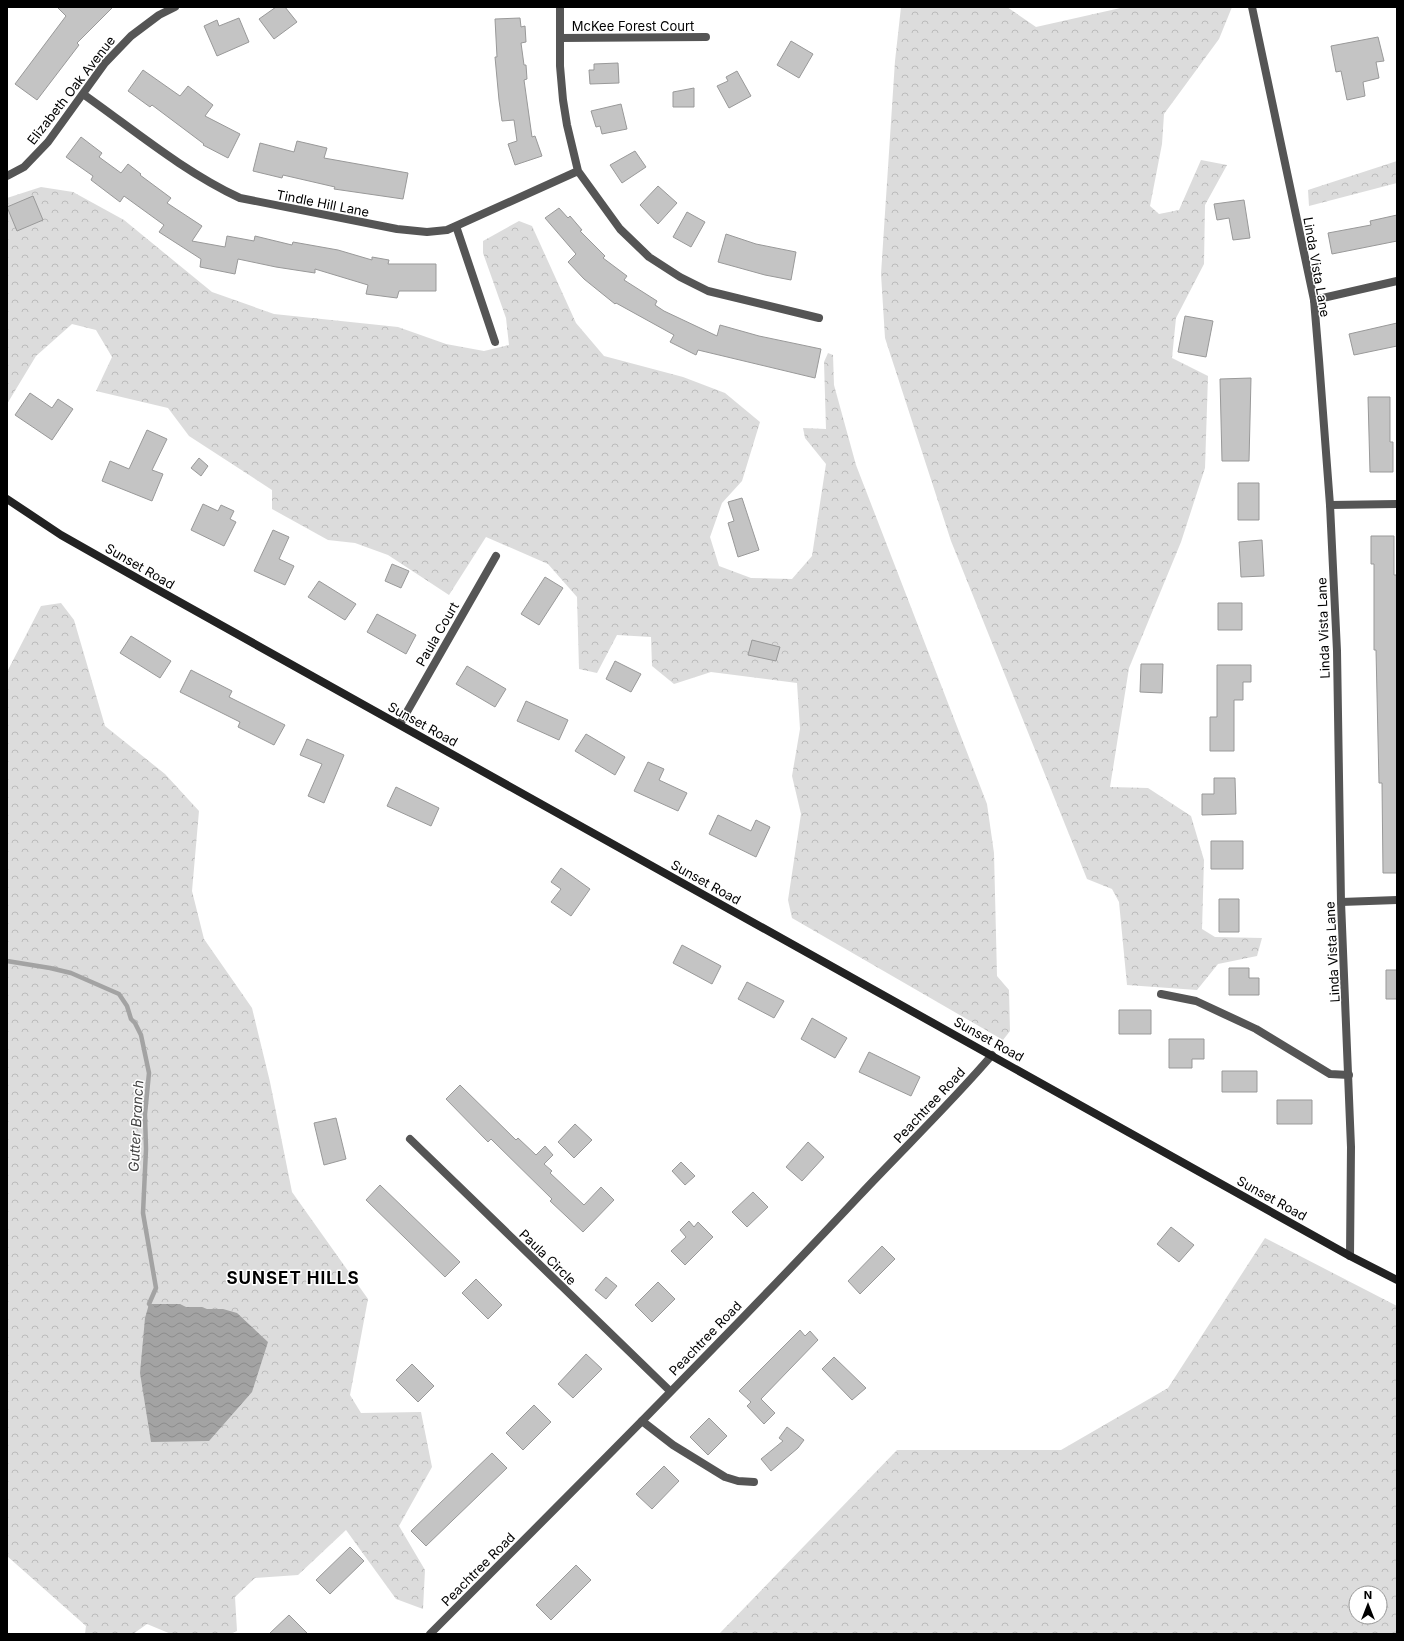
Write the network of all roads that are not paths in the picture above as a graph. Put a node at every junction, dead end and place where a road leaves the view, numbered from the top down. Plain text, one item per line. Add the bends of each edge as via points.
1 (175, 7) edge
2 (560, 7) edge
3 (1252, 7) edge
4 (706, 37) dead end
5 (560, 38) junction
6 (83, 94) junction
7 (578, 171) junction
8 (7, 176) edge
9 (456, 226) junction
10 (1397, 281) edge
11 (1314, 300) junction
12 (819, 318) dead end
13 (495, 342) dead end
14 (7, 499) edge
15 (1397, 504) edge
16 (1330, 505) junction
17 (496, 556) dead end
18 (400, 724) junction
19 (1397, 900) edge
20 (1341, 902) junction
21 (1161, 994) dead end
22 (992, 1055) junction
23 (1349, 1075) junction
24 (410, 1138) dead end
25 (1350, 1256) junction
26 (1397, 1280) edge
27 (670, 1391) junction
28 (642, 1421) junction
29 (754, 1482) dead end
30 (430, 1634) edge

1 - 6 street, Elizabeth Oak Avenue via 159,15 131,36 105,63
2 - 5 street
3 - 11 street, Linda Vista Lane
4 - 5 street, McKee Forest Court
5 - 7 street via 563,100
6 - 8 street, Elizabeth Oak Avenue via 48,142 24,167
6 - 9 street, Tindle Hill Lane via 190,170 218,188 240,198 397,230 427,232 447,230
7 - 9 street, Tindle Hill Lane
7 - 12 street via 620,230 649,257 680,277 708,291
9 - 13 street
10 - 11 street
11 - 16 street, Linda Vista Lane
14 - 18 main road, Sunset Road via 61,535
15 - 16 street
16 - 20 street, Linda Vista Lane
17 - 18 street, Paula Court
18 - 22 main road, Sunset Road
19 - 20 street
20 - 23 street, Linda Vista Lane
21 - 23 street via 1196,1001 1256,1030 1330,1074
22 - 25 main road, Sunset Road
22 - 27 street, Peachtree Road
23 - 25 street, Linda Vista Lane
24 - 27 street, Paula Circle
25 - 26 main road, Sunset Road
27 - 28 street, Peachtree Road
28 - 29 street via 673,1445 725,1477
28 - 30 street, Peachtree Road

